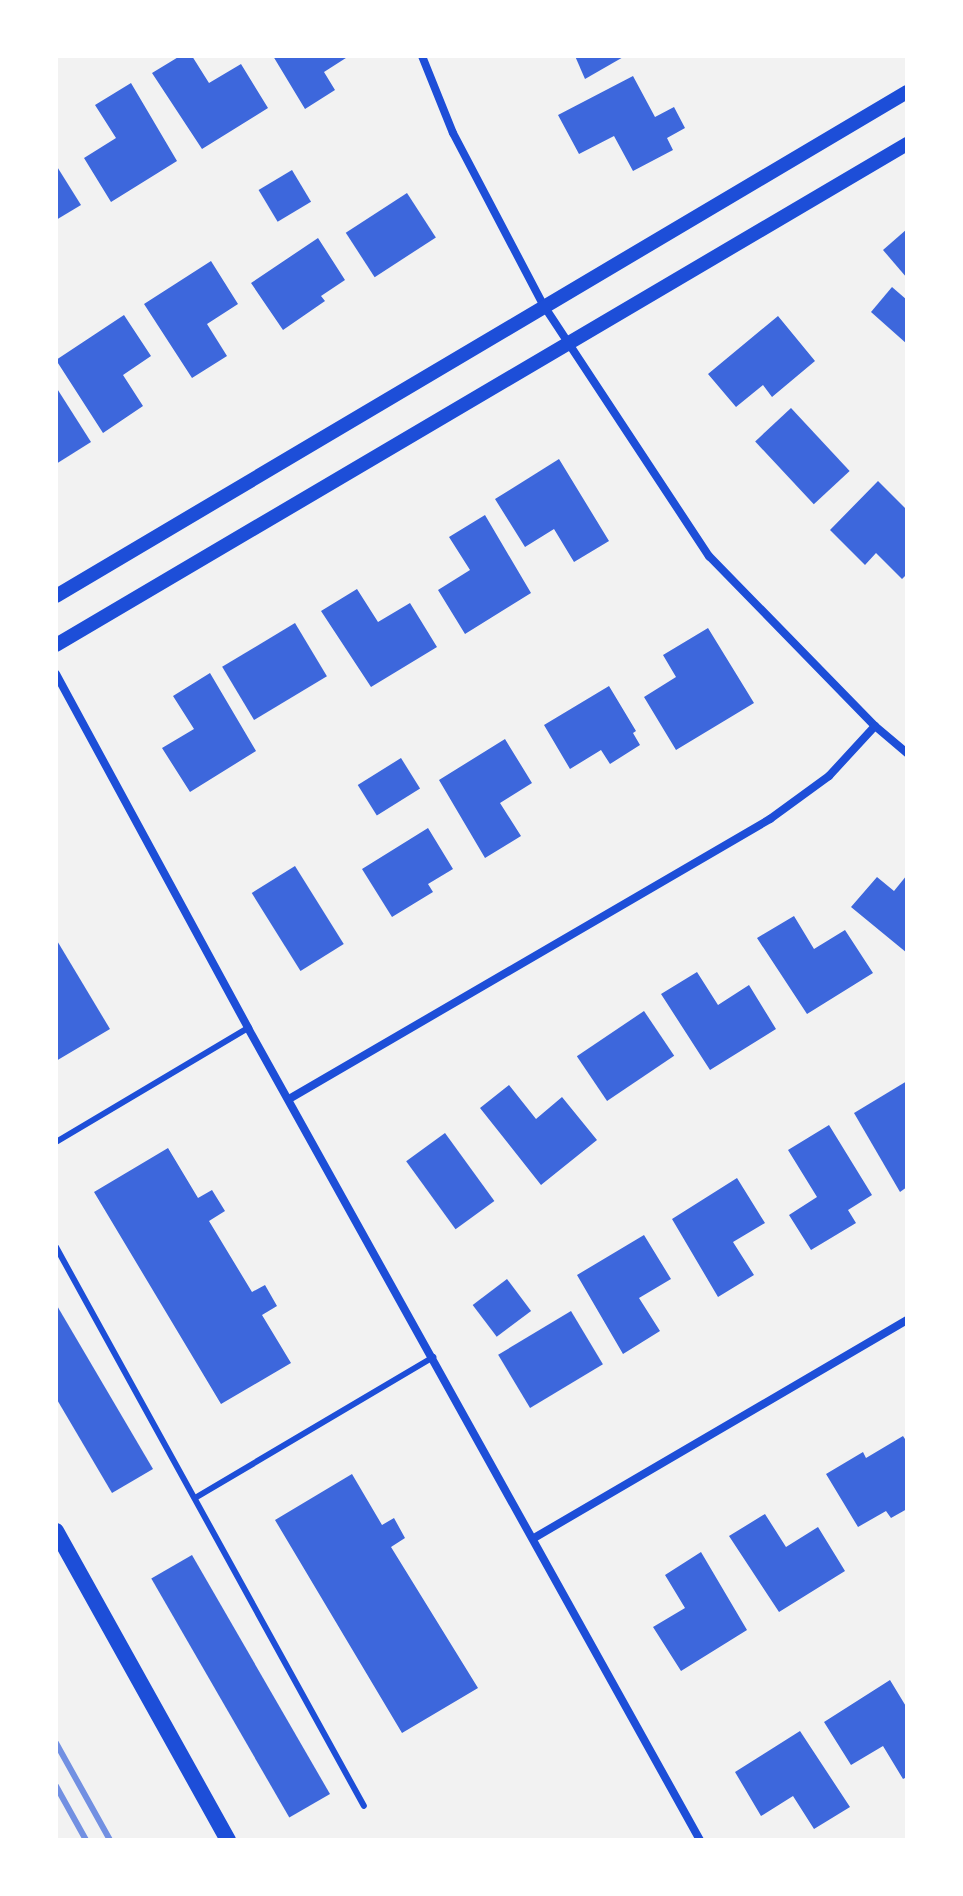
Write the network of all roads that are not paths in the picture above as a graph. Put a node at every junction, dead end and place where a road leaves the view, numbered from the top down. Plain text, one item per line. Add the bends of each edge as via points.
1 (422, 56) edge
2 (907, 92) edge
3 (907, 144) edge
4 (544, 306) junction
5 (568, 343) junction
6 (56, 596) edge
7 (56, 645) edge
8 (56, 674) edge
9 (875, 726) junction
10 (907, 753) edge
11 (248, 1028) junction
12 (289, 1099) junction
13 (56, 1142) edge
14 (56, 1247) edge
15 (907, 1320) edge
16 (434, 1357) junction
17 (195, 1498) junction
18 (56, 1531) edge
19 (534, 1538) junction
20 (364, 1806) dead end
21 (228, 1840) edge
22 (700, 1840) edge

1 - 4 street via 453,133
2 - 4 street
3 - 5 street
4 - 5 street
4 - 6 street
5 - 7 street
5 - 9 street via 709,556
8 - 11 street
9 - 10 street
9 - 12 street via 829,776 770,819
11 - 12 street
11 - 13 lane
12 - 16 street
14 - 17 lane
15 - 19 street
16 - 17 lane
16 - 19 street
17 - 20 lane
18 - 21 main road
19 - 22 street

